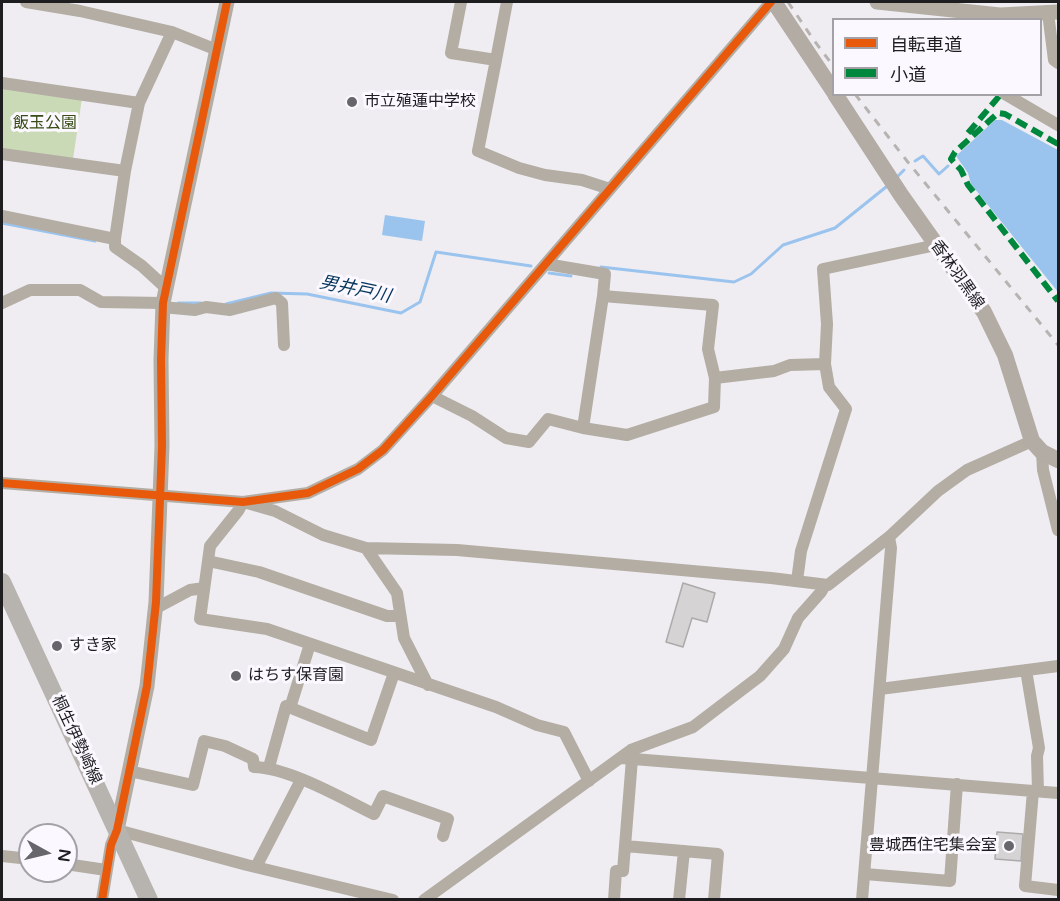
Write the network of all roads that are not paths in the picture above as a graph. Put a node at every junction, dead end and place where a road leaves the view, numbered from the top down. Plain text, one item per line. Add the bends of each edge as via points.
1 (26, 2) edge
2 (227, 2) edge
3 (461, 2) edge
4 (507, 2) edge
5 (773, 2) edge
6 (877, 2) edge
7 (1053, 13) edge
8 (1000, 17) edge
9 (172, 32) junction
10 (217, 50) junction
11 (496, 60) junction
12 (1059, 63) edge
13 (2, 83) edge
14 (832, 90) edge
15 (836, 96) edge
16 (1009, 96) edge
17 (140, 103) junction
18 (1059, 124) edge
19 (2, 154) edge
20 (125, 171) junction
21 (610, 189) junction
22 (2, 216) edge
23 (115, 239) junction
24 (936, 245) junction
25 (546, 264) junction
26 (603, 296) junction
27 (164, 299) junction
28 (2, 303) edge
29 (284, 345) dead end
30 (825, 364) junction
31 (715, 378) junction
32 (432, 396) junction
33 (582, 428) junction
34 (1037, 446) junction
35 (1059, 460) edge
36 (2, 483) edge
37 (160, 496) junction
38 (243, 501) junction
39 (1059, 530) edge
40 (889, 537) junction
41 (366, 548) junction
42 (207, 561) junction
43 (797, 581) junction
44 (2, 582) edge
45 (825, 585) junction
46 (204, 588) junction
47 (155, 607) junction
48 (400, 616) junction
49 (310, 644) junction
50 (1059, 666) edge
51 (1026, 670) junction
52 (394, 673) junction
53 (428, 685) junction
54 (880, 689) junction
55 (290, 708) junction
56 (627, 758) junction
57 (269, 767) junction
58 (129, 771) junction
59 (872, 778) junction
60 (301, 780) junction
61 (589, 781) junction
62 (957, 784) junction
63 (1035, 791) junction
64 (1059, 793) edge
65 (117, 830) junction
66 (443, 836) dead end
67 (625, 846) junction
68 (684, 851) junction
69 (2, 856) edge
70 (18, 858) edge
71 (78, 866) edge
72 (256, 867) junction
73 (106, 870) junction
74 (865, 874) junction
75 (1059, 890) edge
76 (102, 900) edge
77 (149, 900) edge
78 (393, 900) edge
79 (424, 900) edge
80 (614, 900) edge
81 (680, 900) edge
82 (714, 900) edge
83 (862, 900) edge

1 - 9 street
2 - 10 street
3 - 11 street via 451,53
4 - 11 street
5 - 14 main road, 香林羽黒線
5 - 21 street
6 - 8 street
7 - 8 street
7 - 12 street via 1054,60
9 - 10 street
9 - 17 street
10 - 27 street
11 - 21 street via 477,151 519,168
13 - 17 street
15 - 24 main road, 香林羽黒線
16 - 18 street
17 - 20 street
19 - 20 street
20 - 23 street
21 - 25 street
22 - 23 street
23 - 27 street via 115,247 142,266
24 - 30 street via 823,268
24 - 34 main road, 香林羽黒線 via 996,334
25 - 26 street via 605,274
25 - 32 street
26 - 31 street via 713,305 708,349
26 - 33 street
27 - 28 street via 101,302 80,290 30,290
27 - 29 street via 195,310 230,310 276,298 282,303
27 - 37 street
30 - 31 street via 790,365 774,371
30 - 43 street via 829,387 846,409 801,551
31 - 33 street via 714,407 627,435
32 - 33 street via 506,438 529,442 548,419
32 - 38 street via 383,450 358,469 309,493
34 - 35 main road
34 - 39 street
34 - 40 street via 967,470
36 - 37 street
37 - 38 street
37 - 47 street
38 - 41 street via 323,535
38 - 42 street via 210,546
40 - 45 street
40 - 54 street
41 - 43 street via 457,550
41 - 48 street via 397,593
42 - 46 street
42 - 48 street via 259,572 387,616
43 - 45 street
44 - 65 main road, 桐生伊勢崎線
45 - 56 street via 798,618 784,649 760,676 693,727 631,750
46 - 47 street via 190,590
46 - 49 street via 200,619 267,629
47 - 58 street via 147,686
48 - 53 street via 404,639
49 - 52 street
49 - 55 street
50 - 51 street
51 - 54 street
51 - 63 street via 1039,748
52 - 53 street
52 - 55 street via 371,740
53 - 61 street via 564,732
54 - 59 street
55 - 57 street via 286,706
56 - 59 street
56 - 61 street
56 - 67 street
57 - 58 street via 254,767 253,759 204,741 193,785
57 - 60 street
58 - 65 street
59 - 62 street
59 - 74 street
60 - 66 street via 374,813 383,796 448,819
60 - 72 street
61 - 79 street
62 - 63 street
62 - 74 street via 950,881
63 - 64 street
63 - 75 street via 1024,886
65 - 72 street
65 - 73 street
65 - 77 main road, 桐生伊勢崎線
67 - 68 street
67 - 80 street via 623,871 616,871
68 - 81 street
68 - 82 street via 718,854
69 - 70 street
71 - 73 street
72 - 78 street
73 - 76 street
74 - 83 street

